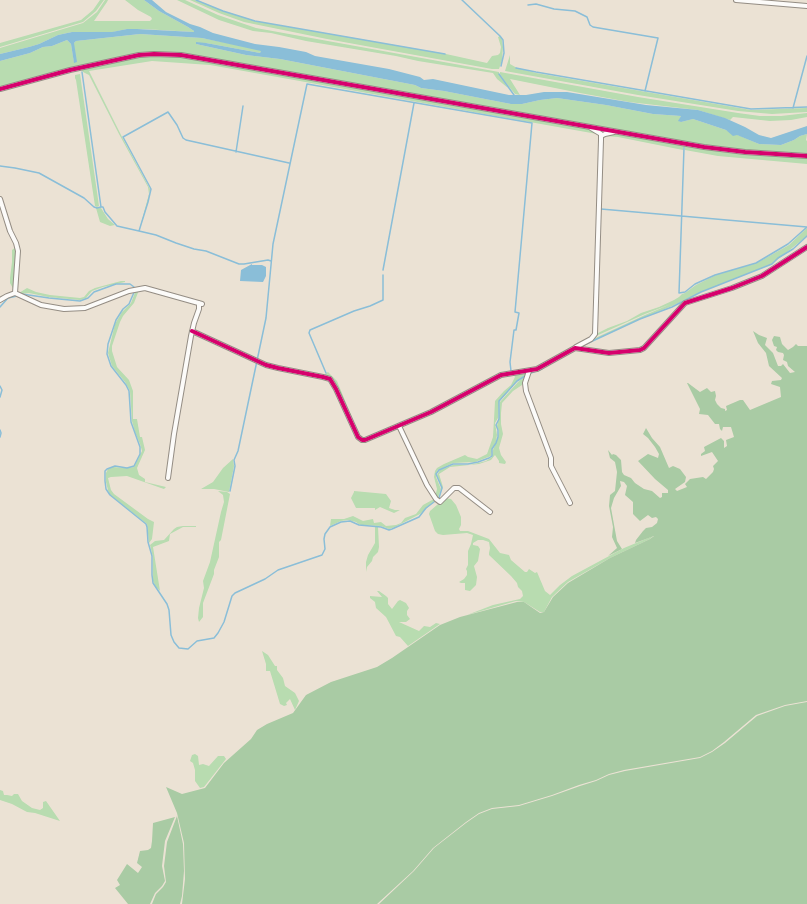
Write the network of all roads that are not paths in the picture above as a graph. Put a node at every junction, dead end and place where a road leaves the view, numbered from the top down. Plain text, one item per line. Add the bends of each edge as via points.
1 (736, 0) edge
2 (807, 6) edge
3 (0, 89) edge
4 (590, 127) junction
5 (619, 132) junction
6 (601, 136) junction
7 (807, 156) edge
8 (0, 200) edge
9 (807, 247) edge
10 (15, 293) junction
11 (0, 300) edge
12 (192, 332) junction
13 (575, 348) junction
14 (528, 371) junction
15 (399, 426) junction
16 (168, 478) dead end
17 (570, 503) dead end
18 (490, 512) dead end

1 - 2 street
3 - 4 street via 138,55 181,55
4 - 5 street
4 - 6 street
5 - 6 street
5 - 7 street via 726,150
6 - 13 street via 595,334
8 - 10 street via 18,252
9 - 13 street via 762,276 686,303 640,350 609,353
10 - 11 street
10 - 12 street via 41,305 64,309 85,308 129,291 145,288 201,303
12 - 15 street via 266,365 330,379 358,437 362,440 369,440
12 - 16 street
13 - 14 street via 537,369
14 - 15 street via 501,375
14 - 17 street via 526,391 551,458 551,466
15 - 18 street via 436,499 440,502 454,488 459,488

